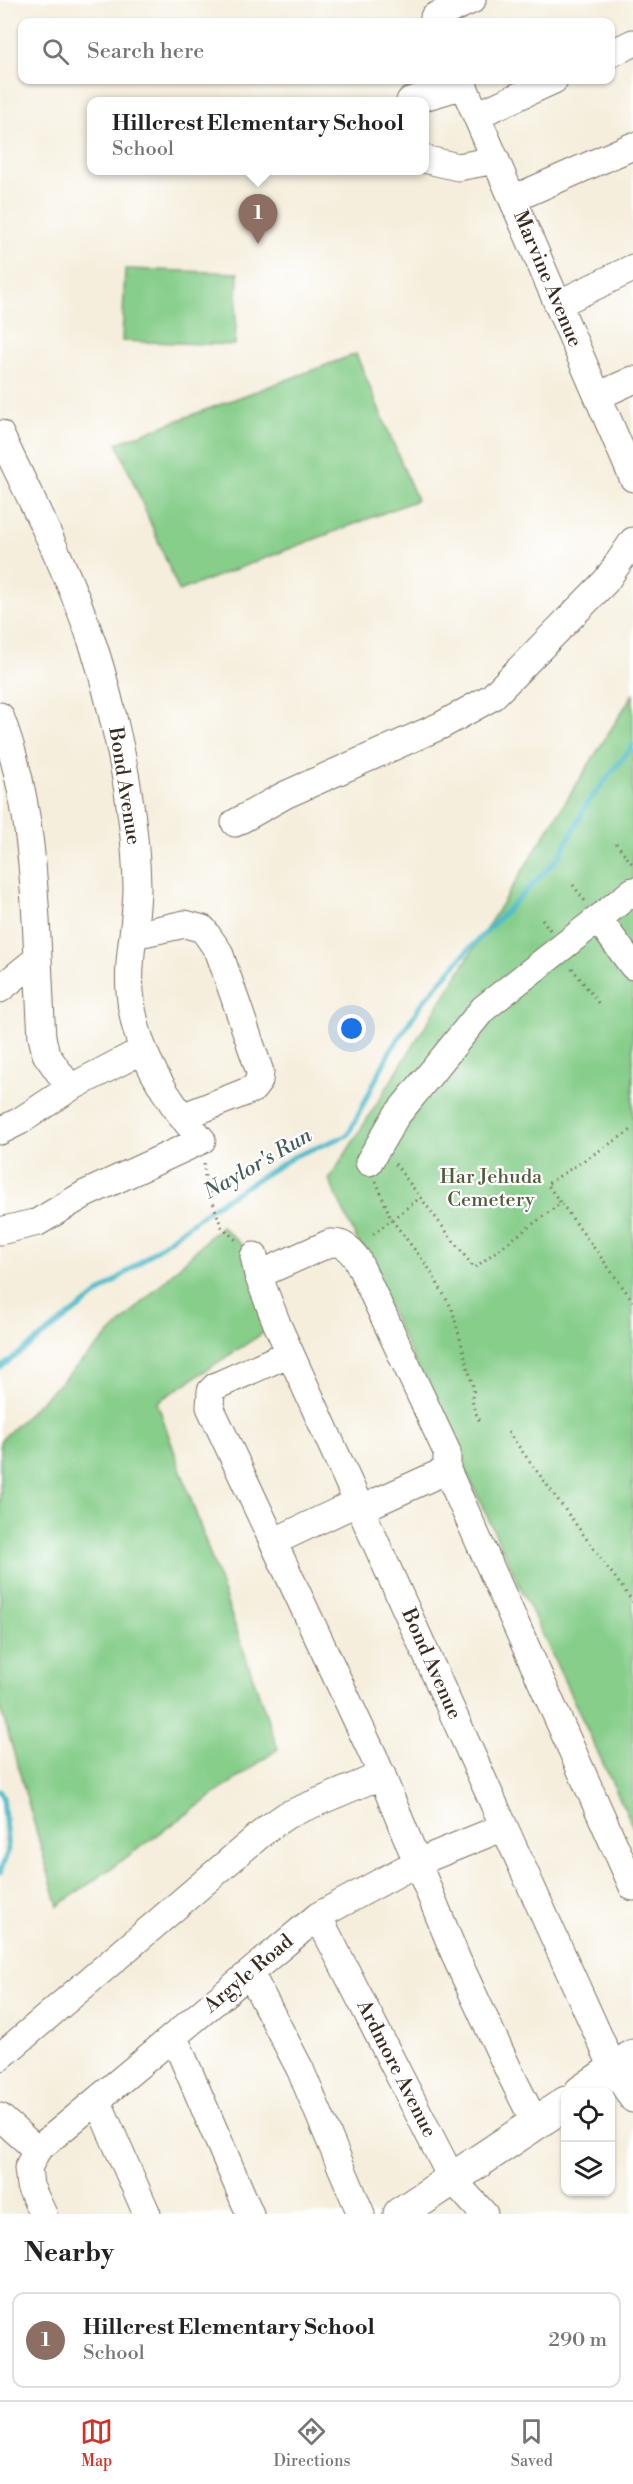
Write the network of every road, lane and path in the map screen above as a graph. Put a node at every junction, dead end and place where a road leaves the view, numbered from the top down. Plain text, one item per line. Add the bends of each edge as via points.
1 (472, 0) edge
2 (433, 13) edge
3 (633, 43) edge
4 (615, 52) edge
5 (457, 84) edge
6 (463, 84) edge
7 (546, 84) edge
8 (423, 97) edge
9 (477, 115) junction
10 (633, 146) edge
11 (429, 160) edge
12 (496, 160) junction
13 (513, 199) junction
14 (633, 268) edge
15 (558, 304) junction
16 (633, 380) edge
17 (598, 396) junction
18 (0, 434) edge
19 (633, 478) edge
20 (633, 541) edge
21 (0, 716) edge
22 (235, 823) dead end
23 (616, 843) dead end
24 (633, 865) edge
25 (633, 891) edge
26 (598, 919) junction
27 (134, 935) junction
28 (559, 950) junction
29 (37, 959) junction
30 (633, 966) edge
31 (0, 989) edge
32 (599, 1004) dead end
33 (143, 1050) junction
34 (70, 1088) junction
35 (182, 1117) junction
36 (633, 1129) edge
37 (0, 1131) edge
38 (374, 1153) junction
39 (205, 1179) dead end
40 (420, 1198) junction
41 (561, 1203) junction
42 (391, 1219) junction
43 (221, 1226) dead end
44 (0, 1231) edge
45 (373, 1234) dead end
46 (633, 1301) edge
47 (290, 1353) junction
48 (481, 1424) dead end
49 (508, 1432) dead end
50 (447, 1470) junction
51 (359, 1505) junction
52 (273, 1542) junction
53 (633, 1602) edge
54 (382, 1775) junction
55 (504, 1827) junction
56 (418, 1862) junction
57 (633, 1887) edge
58 (318, 1916) junction
59 (250, 1973) junction
60 (174, 2037) junction
61 (0, 2057) edge
62 (624, 2063) edge
63 (586, 2088) edge
64 (97, 2100) junction
65 (633, 2100) edge
66 (561, 2106) edge
67 (0, 2117) edge
68 (536, 2123) junction
69 (33, 2159) junction
70 (452, 2179) junction
71 (43, 2214) edge
72 (147, 2214) edge
73 (250, 2214) edge
74 (361, 2214) edge
75 (400, 2214) edge
76 (484, 2214) edge

1 - 2 street
3 - 4 street
5 - 8 street
6 - 9 street, Marvine Avenue
7 - 9 street
9 - 12 street, Marvine Avenue
10 - 13 street
11 - 12 street via 458,167
12 - 13 street, Marvine Avenue
13 - 15 street, Marvine Avenue
14 - 15 street
15 - 17 street, Marvine Avenue
16 - 17 street
17 - 19 street, Marvine Avenue
18 - 27 street, Bond Avenue via 60,563 99,663 127,786 137,886
20 - 22 street via 606,581 492,697 442,725 285,795
21 - 29 street via 24,802
23 - 24 path
25 - 26 street
26 - 28 street
26 - 30 street
27 - 33 street, Bond Avenue via 130,991
27 - 35 street via 185,924 203,929 219,952 260,1072 253,1089
28 - 32 path
28 - 38 street via 483,1009 396,1116
29 - 31 street
29 - 34 street via 46,1054
33 - 34 street
33 - 35 street, Bond Avenue via 152,1073
34 - 37 street
35 - 44 street, Bond Avenue via 202,1140 86,1194 38,1222
36 - 41 path via 548,1184
38 - 40 path
38 - 42 path
39 - 43 path
40 - 41 path via 474,1268
40 - 42 path
41 - 46 path
42 - 45 path
42 - 48 path via 428,1267 452,1309 474,1390 473,1407
47 - 50 street, Bond Avenue via 256,1266 330,1243 342,1244 357,1259 447,1452
47 - 51 street, Bond Avenue
47 - 52 street via 216,1386 209,1397 210,1407
49 - 53 path
50 - 51 street
50 - 57 street
51 - 52 street
51 - 55 street, Bond Avenue
52 - 54 street
54 - 56 street
54 - 61 street via 287,1815 268,1828
55 - 56 street, Argyle Road
55 - 62 street, Bond Avenue
56 - 58 street, Argyle Road
56 - 68 street via 458,1962
58 - 59 street, Argyle Road
58 - 70 street, Ardmore Avenue
59 - 60 street, Argyle Road
59 - 74 street via 300,2069
60 - 64 street, Argyle Road
60 - 73 street
62 - 63 main road
62 - 65 street, Bond Avenue
64 - 69 street, Argyle Road
64 - 72 street
66 - 68 main road
67 - 69 street
68 - 70 main road
69 - 71 street via 30,2186
70 - 75 main road
70 - 76 street, Ardmore Avenue

